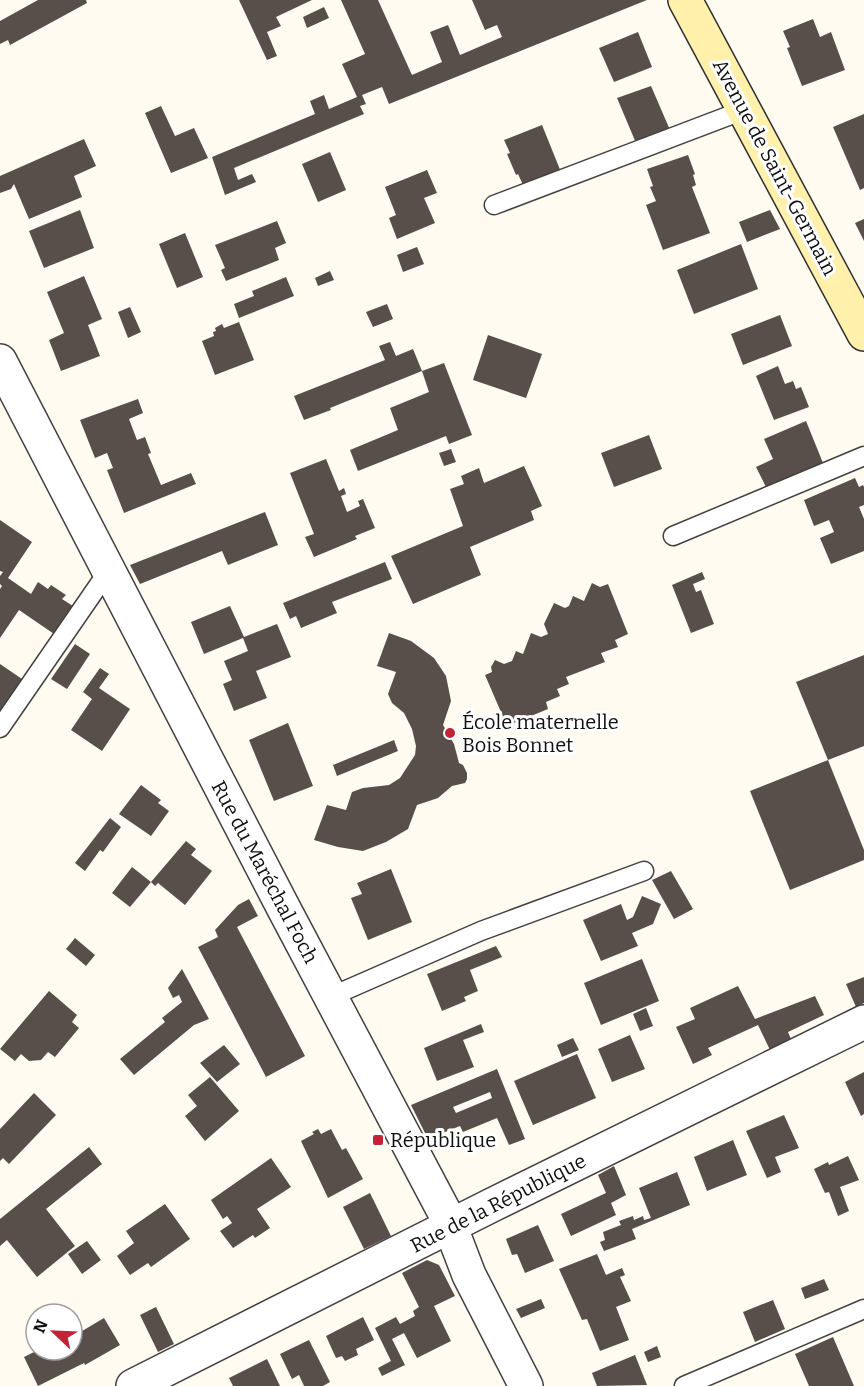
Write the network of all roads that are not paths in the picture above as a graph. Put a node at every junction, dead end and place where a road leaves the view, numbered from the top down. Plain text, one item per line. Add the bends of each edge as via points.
1 (685, 0) edge
2 (744, 110) junction
3 (494, 205) dead end
4 (864, 334) edge
5 (0, 361) edge
6 (864, 456) edge
7 (673, 536) dead end
8 (109, 570) junction
9 (0, 728) edge
10 (644, 871) dead end
11 (330, 997) junction
12 (864, 1022) edge
13 (450, 1226) junction
14 (864, 1309) edge
15 (133, 1386) edge
16 (526, 1386) edge
17 (684, 1386) edge

1 - 2 main road, Avenue de Saint-Germain
2 - 3 lane
2 - 4 main road, Avenue de Saint-Germain
5 - 8 street, Rue du Maréchal Foch
6 - 7 lane
8 - 9 lane
8 - 11 street, Rue du Maréchal Foch
10 - 11 lane via 481,931
11 - 13 street, Rue du Maréchal Foch
12 - 13 street, Rue de la République
13 - 15 street, Rue de la République
13 - 16 street, Rue du Maréchal Foch via 469,1275
14 - 17 lane

